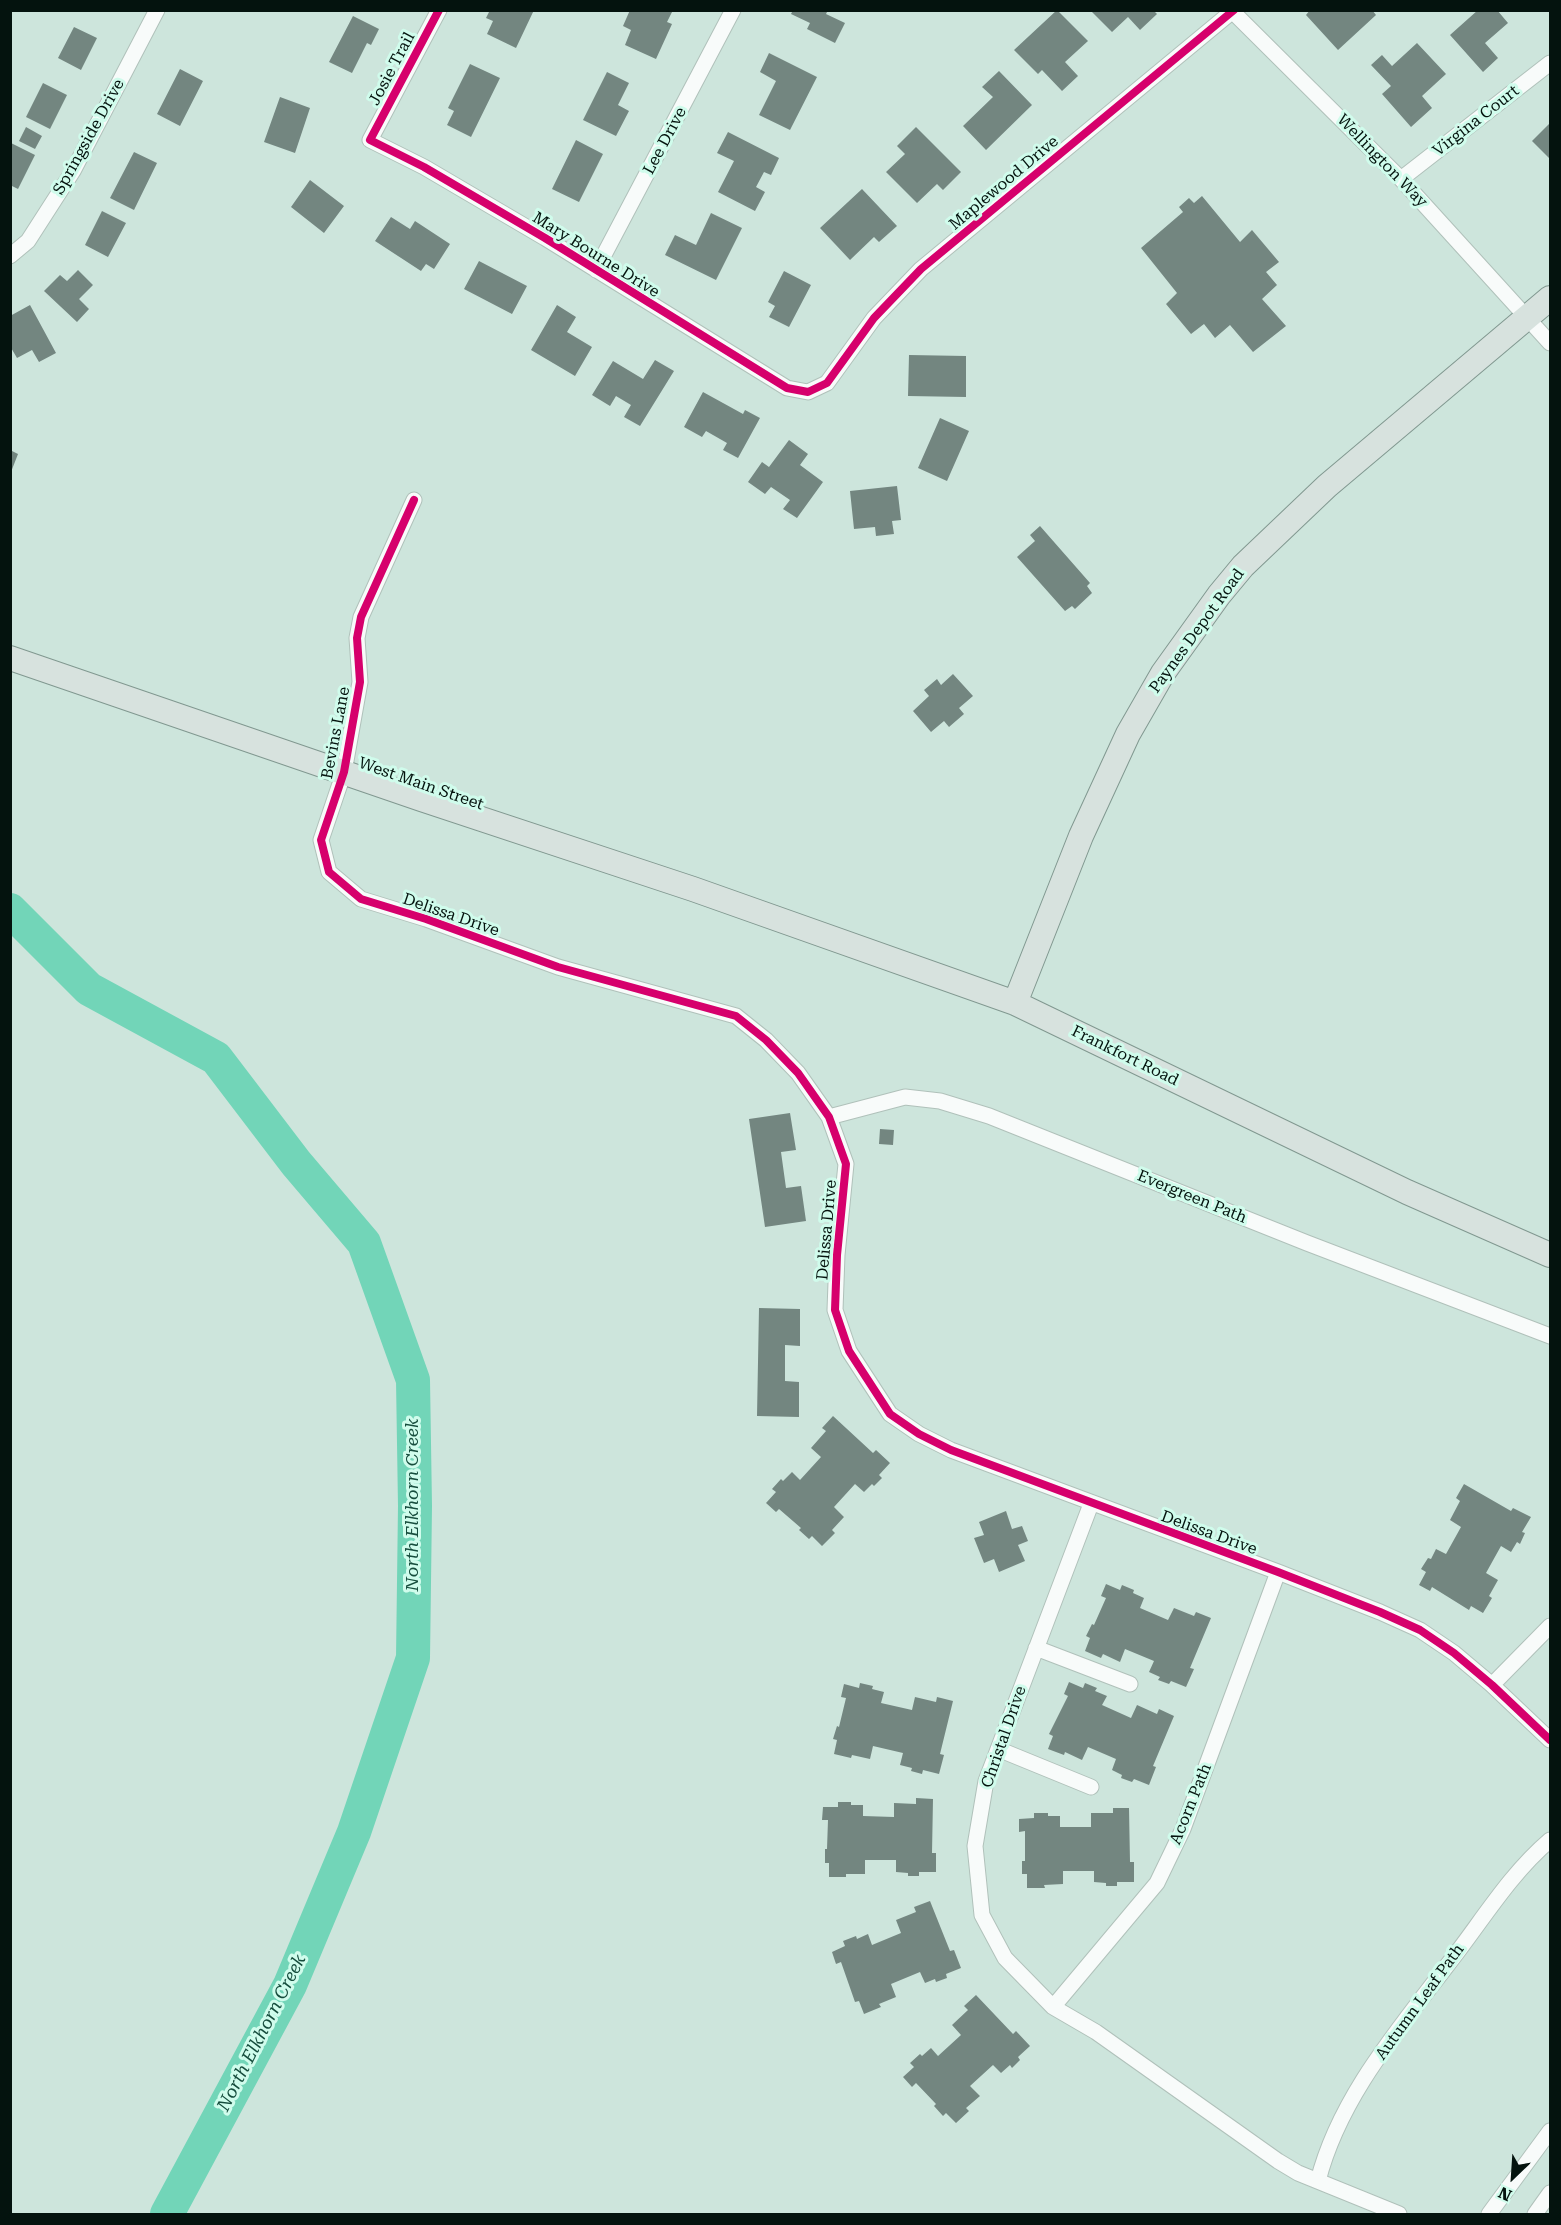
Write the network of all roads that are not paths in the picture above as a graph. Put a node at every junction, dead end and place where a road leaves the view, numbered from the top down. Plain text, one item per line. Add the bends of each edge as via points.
1 (157, 10) edge
2 (438, 10) edge
3 (733, 10) edge
4 (1232, 11) edge
5 (1551, 63) edge
6 (370, 140) joint
7 (1401, 179) junction
8 (10, 256) edge
9 (596, 270) junction
10 (1551, 298) edge
11 (1527, 318) junction
12 (1551, 343) edge
13 (808, 392) joint
14 (414, 500) dead end
15 (10, 658) edge
16 (344, 772) junction
17 (329, 872) joint
18 (687, 887) joint
19 (1015, 1004) junction
20 (829, 1118) junction
21 (1551, 1255) edge
22 (1551, 1336) edge
23 (1091, 1504) junction
24 (1278, 1572) junction
25 (1551, 1626) edge
26 (1036, 1648) junction
27 (1130, 1684) dead end
28 (1492, 1684) junction
29 (1551, 1740) edge
30 (998, 1749) junction
31 (1091, 1787) dead end
32 (1551, 1840) edge
33 (1053, 2007) junction
34 (1551, 2131) edge
35 (1318, 2181) junction
36 (1551, 2193) edge
37 (1399, 2214) edge
38 (1489, 2214) edge
39 (1534, 2214) edge

1 - 8 street, Springside Drive via 73,171 28,241
2 - 6 street, Josie Trail
3 - 9 street, Lee Drive
4 - 7 street, Wellington Way
4 - 13 street, Maplewood Drive via 921,269 874,318 827,383
5 - 7 street, Virgina Court
6 - 9 street, Mary Bourne Drive via 423,167
7 - 11 street, Wellington Way
9 - 13 street, Mary Bourne Drive via 787,388
10 - 11 main road, Paynes Depot Road
11 - 12 street, Wellington Way
11 - 19 main road, Paynes Depot Road via 1327,486 1243,566 1219,595 1163,673 1128,734 1081,836
14 - 16 street, Bevins Lane via 361,617 357,638 360,682
15 - 16 main road, West Main Street
16 - 17 street, Bevins Lane via 321,840
16 - 18 main road, West Main Street
17 - 20 street, Delissa Drive via 361,899 558,967 736,1016 798,1073
18 - 19 main road, Frankfort Road
19 - 21 main road, Frankfort Road via 1407,1192
20 - 22 street, Evergreen Path via 904,1097 940,1101 980,1113
20 - 23 street, Delissa Drive via 846,1164 836,1310 849,1351 871,1387 890,1414 920,1434 951,1450
23 - 24 street, Delissa Drive
23 - 26 street, Christal Drive
24 - 28 street, Delissa Drive via 1420,1630
24 - 33 street, Acorn Path via 1183,1829 1157,1883
25 - 28 street
26 - 27 street
26 - 30 street, Christal Drive
28 - 29 street, Delissa Drive
30 - 31 street
30 - 33 street, Christal Drive via 986,1781 975,1846 982,1915 1005,1958
32 - 35 street, Autumn Leaf Path via 1503,1889 1381,2055 1335,2130
33 - 35 street, Christal Drive via 1096,2032 1278,2161
34 - 38 street
35 - 37 street, Christal Drive
36 - 39 street

